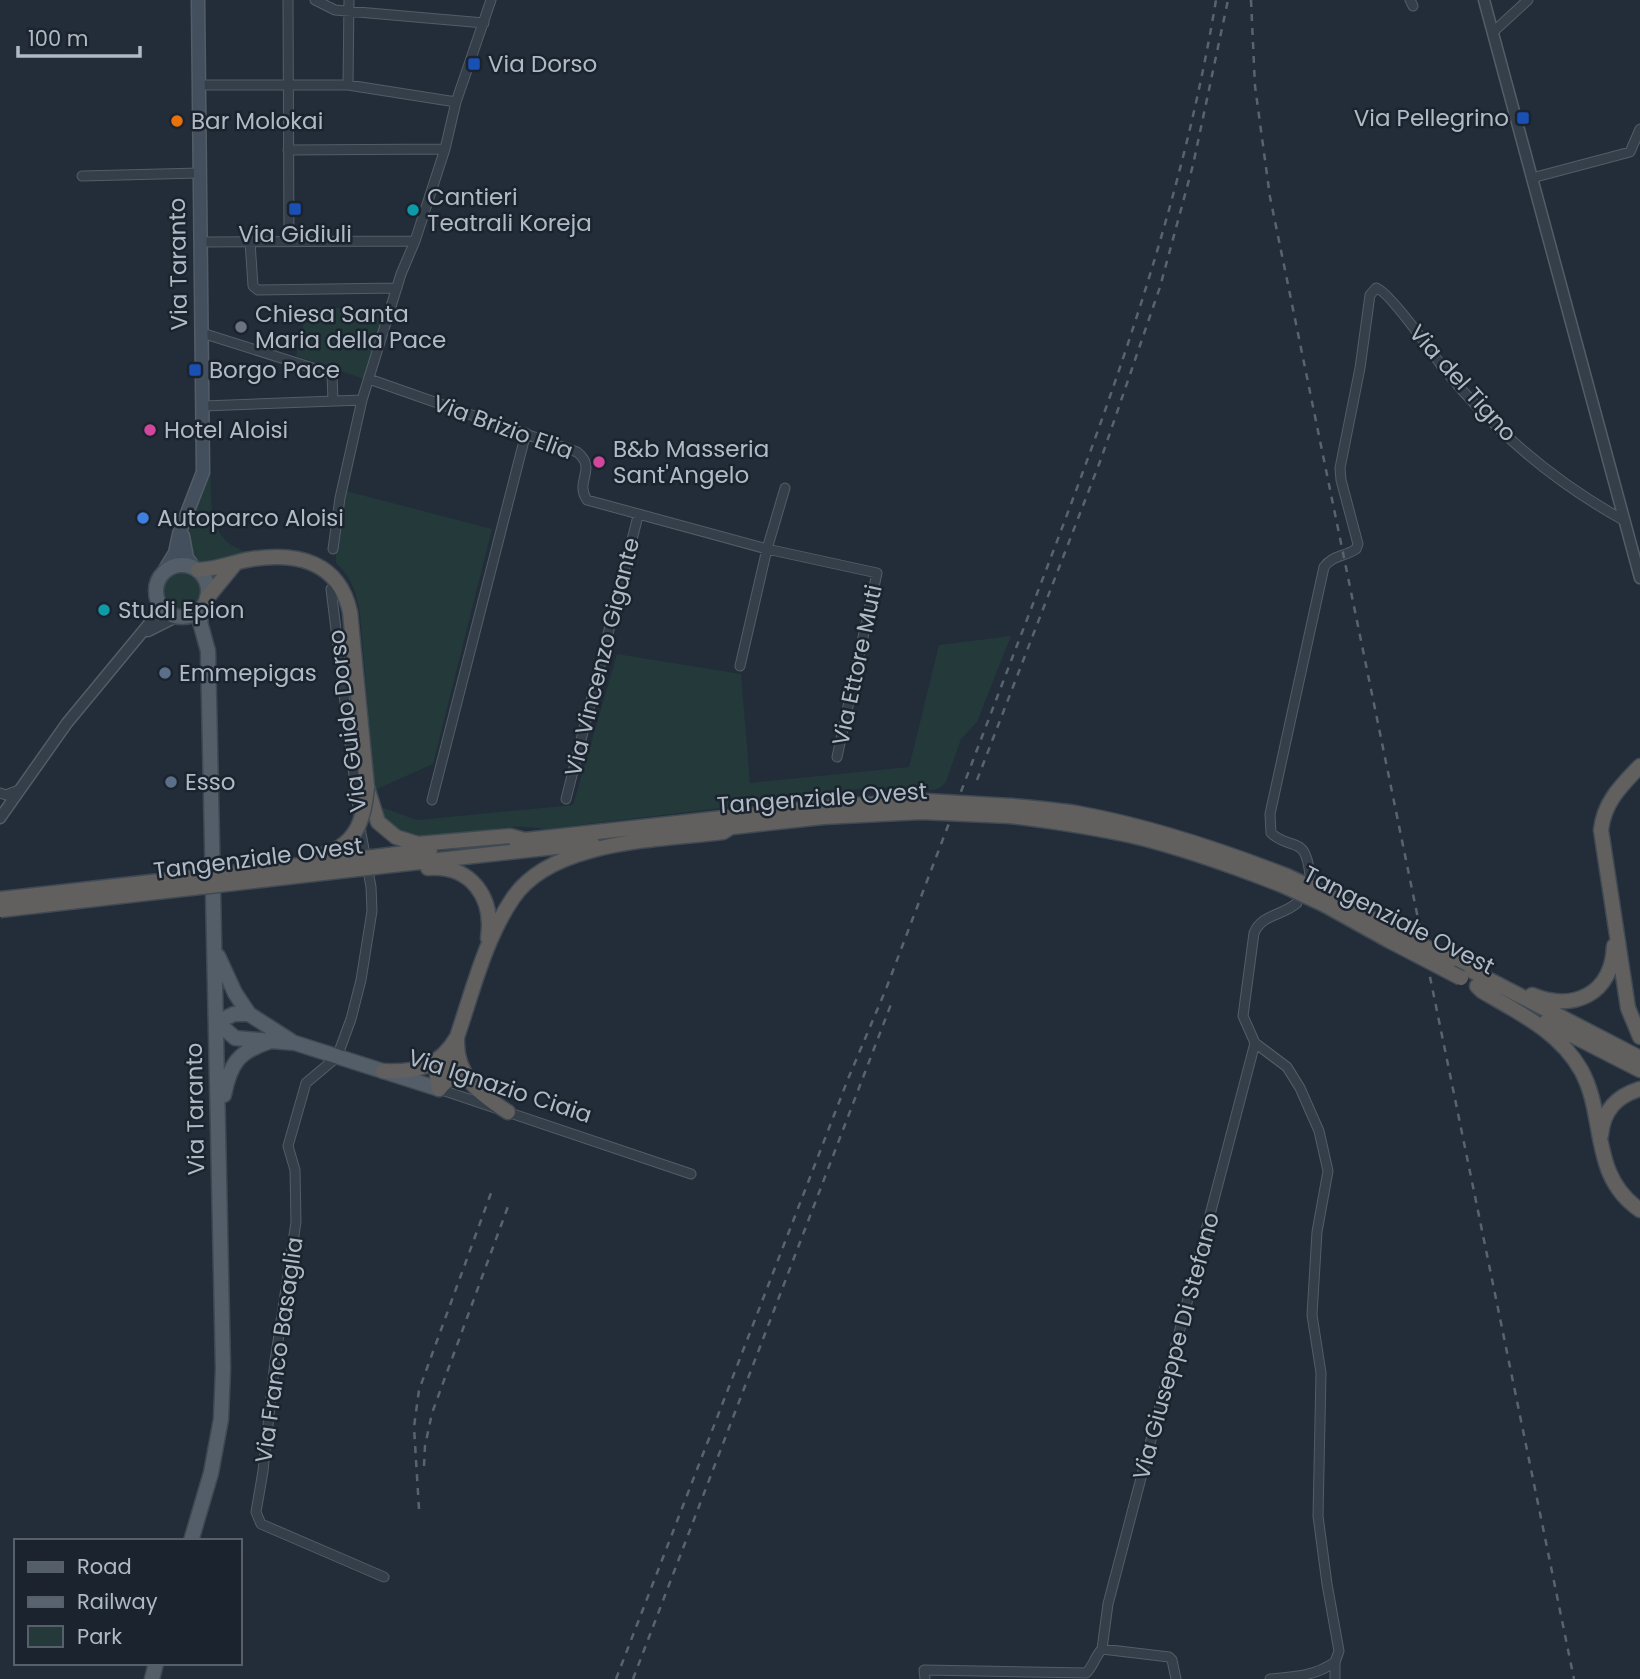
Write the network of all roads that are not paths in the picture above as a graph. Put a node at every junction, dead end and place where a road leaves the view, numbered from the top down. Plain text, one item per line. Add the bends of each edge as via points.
1 (198, 0) edge
2 (288, 0) edge
3 (315, 0) edge
4 (491, 0) edge
5 (1484, 0) edge
6 (1528, 0) edge
7 (349, 5) edge
8 (484, 23) junction
9 (1493, 32) junction
10 (287, 84) junction
11 (199, 85) junction
12 (348, 85) junction
13 (456, 102) junction
14 (1640, 129) edge
15 (445, 149) junction
16 (288, 150) junction
17 (199, 173) junction
18 (82, 176) dead end
19 (1532, 178) junction
20 (289, 241) junction
21 (415, 241) junction
22 (201, 242) junction
23 (250, 242) junction
24 (397, 288) junction
25 (202, 333) junction
26 (369, 379) junction
27 (362, 400) junction
28 (333, 401) junction
29 (204, 406) junction
30 (526, 433) junction
31 (785, 488) dead end
32 (638, 516) junction
33 (1625, 521) junction
34 (183, 522) junction
35 (1636, 547) edge
36 (767, 549) junction
37 (333, 550) dead end
38 (235, 564) junction
39 (196, 569) junction
40 (164, 571) junction
41 (1640, 578) edge
42 (331, 589) dead end
43 (157, 600) junction
44 (206, 602) junction
45 (179, 617) junction
46 (140, 637) junction
47 (740, 666) dead end
48 (208, 672) junction
49 (837, 757) dead end
50 (1640, 766) edge
51 (1640, 781) edge
52 (367, 787) junction
53 (1618, 789) junction
54 (19, 790) junction
55 (0, 793) edge
56 (566, 799) dead end
57 (432, 800) dead end
58 (822, 812) junction
59 (0, 818) edge
60 (731, 827) junction
61 (524, 840) junction
62 (374, 866) junction
63 (225, 874) junction
64 (1310, 875) dead end
65 (0, 900) edge
66 (1297, 903) dead end
67 (0, 910) edge
68 (1615, 931) junction
69 (1389, 934) junction
70 (214, 945) junction
71 (485, 953) junction
72 (1458, 968) junction
73 (1477, 986) junction
74 (249, 1014) junction
75 (217, 1022) junction
76 (1640, 1037) edge
77 (272, 1041) junction
78 (295, 1043) junction
79 (1255, 1043) junction
80 (451, 1056) junction
81 (337, 1057) junction
82 (1640, 1058) edge
83 (1640, 1070) edge
84 (383, 1071) junction
85 (439, 1089) junction
86 (1640, 1089) edge
87 (508, 1112) junction
88 (218, 1120) junction
89 (1602, 1154) junction
90 (691, 1174) dead end
91 (1640, 1210) edge
92 (192, 1539) edge
93 (384, 1577) dead end
94 (1102, 1649) junction
95 (1335, 1662) junction
96 (924, 1675) edge
97 (1176, 1679) edge
98 (1270, 1679) edge
99 (1335, 1679) edge

1 - 11 main road, Via Taranto
2 - 10 street
3 - 7 street via 335,10
4 - 8 street
5 - 9 street
6 - 9 street
7 - 8 street
7 - 12 street
8 - 13 street
9 - 19 street
10 - 11 street
10 - 12 street
10 - 16 street
11 - 17 main road, Via Taranto
12 - 13 street
13 - 15 street
14 - 19 street via 1630,152
15 - 16 street
15 - 21 street
16 - 20 street
17 - 18 street
17 - 22 main road, Via Taranto
19 - 33 street
20 - 21 street
20 - 23 street
21 - 24 street
22 - 23 street
22 - 25 main road, Via Taranto
23 - 24 street via 251,279 258,290
24 - 26 street
25 - 28 street via 332,374
25 - 29 main road, Via Taranto
26 - 27 street
26 - 30 street, Via Brizio Elia
27 - 28 street
27 - 37 street
28 - 29 street
29 - 34 main road, Via Taranto via 203,472
30 - 32 street, Via Brizio Elia via 584,458 588,468 582,493 587,500
30 - 57 street
31 - 36 street
32 - 36 street
32 - 56 street, Via Vincenzo Gigante
33 - 35 street
33 - 64 street, Via del Tigno via 1563,482 1506,435 1447,372 1381,288 1376,288 1370,295 1340,468 1358,544 1324,567 1270,814 1271,833 1298,845 1308,860
34 - 39 main road, Via Taranto via 184,550
34 - 40 main road, Via Taranto via 175,554
35 - 41 street
36 - 47 street
36 - 49 street, Via Ettore Muti via 877,573
38 - 39 highway
38 - 44 highway
38 - 52 highway via 272,558 312,563 324,568 344,590 353,629
39 - 40 main road via 181,564
39 - 44 main road, Via Taranto via 206,582
40 - 43 main road, Via Taranto via 156,586
42 - 81 street, Via Guido Dorso via 372,911 361,979
43 - 45 main road, Via Taranto
43 - 46 street via 159,608
44 - 45 main road via 197,612
44 - 48 main road, Via Taranto via 200,622
45 - 46 street
45 - 48 main road, Via Taranto via 198,633
46 - 54 street via 67,723
48 - 70 main road, Via Taranto
50 - 53 highway
51 - 53 highway
52 - 61 highway via 378,822 407,842 438,844 510,835
52 - 63 highway, bridge via 359,827 334,852
53 - 68 highway via 1604,810 1601,830
54 - 55 street
54 - 59 street
58 - 60 highway, Tangenziale Ovest
58 - 61 highway, Tangenziale Ovest
58 - 69 highway, Tangenziale Ovest, bridge via 926,801 1080,814 1225,852
60 - 62 highway, Tangenziale Ovest
60 - 71 highway via 723,832 604,848 558,861 515,895
61 - 62 highway, Tangenziale Ovest
62 - 63 highway, Tangenziale Ovest, bridge
62 - 67 highway, Tangenziale Ovest, bridge
62 - 71 highway via 447,869 472,882 489,911
63 - 65 highway, Tangenziale Ovest, bridge
66 - 79 street via 1265,919 1254,933 1243,1016
68 - 72 highway via 1612,965 1605,978 1597,989 1572,1002 1544,999 1473,967
68 - 76 highway via 1628,1008
69 - 72 highway, Tangenziale Ovest, bridge
69 - 72 highway, Tangenziale Ovest, bridge
70 - 74 main road, Via Ignazio Ciaia
70 - 75 main road, Via Taranto
71 - 80 highway
72 - 73 highway, Tangenziale Ovest
72 - 82 highway, Tangenziale Ovest
73 - 83 highway, Tangenziale Ovest
73 - 89 highway via 1550,1032 1572,1056 1592,1097
74 - 75 main road via 234,1014
74 - 78 main road, Via Ignazio Ciaia
75 - 77 main road, Via Ignazio Ciaia via 235,1038
75 - 88 main road, Via Taranto
77 - 78 main road, Via Ignazio Ciaia
77 - 88 main road via 245,1052 231,1068
78 - 81 main road, Via Ignazio Ciaia
79 - 94 street, Via Giuseppe Di Stefano via 1108,1604
79 - 95 street via 1293,1075 1319,1131 1328,1171 1317,1232 1312,1315 1321,1373 1318,1516 1339,1651
80 - 84 highway via 414,1071
80 - 85 highway via 452,1075
80 - 87 highway via 476,1090
81 - 84 main road, Via Ignazio Ciaia
81 - 93 street, Via Franco Basaglia via 306,1083 288,1146 295,1170 296,1222 256,1512 261,1524
84 - 85 main road, Via Ignazio Ciaia
85 - 87 street, Via Ignazio Ciaia
86 - 89 highway via 1616,1100 1609,1110 1601,1130
87 - 90 street, Via Ignazio Ciaia
88 - 92 main road, Via Taranto via 221,1419
89 - 91 highway via 1616,1184
94 - 96 street via 1086,1673
94 - 97 street via 1169,1657
95 - 98 street via 1308,1675
95 - 99 street

